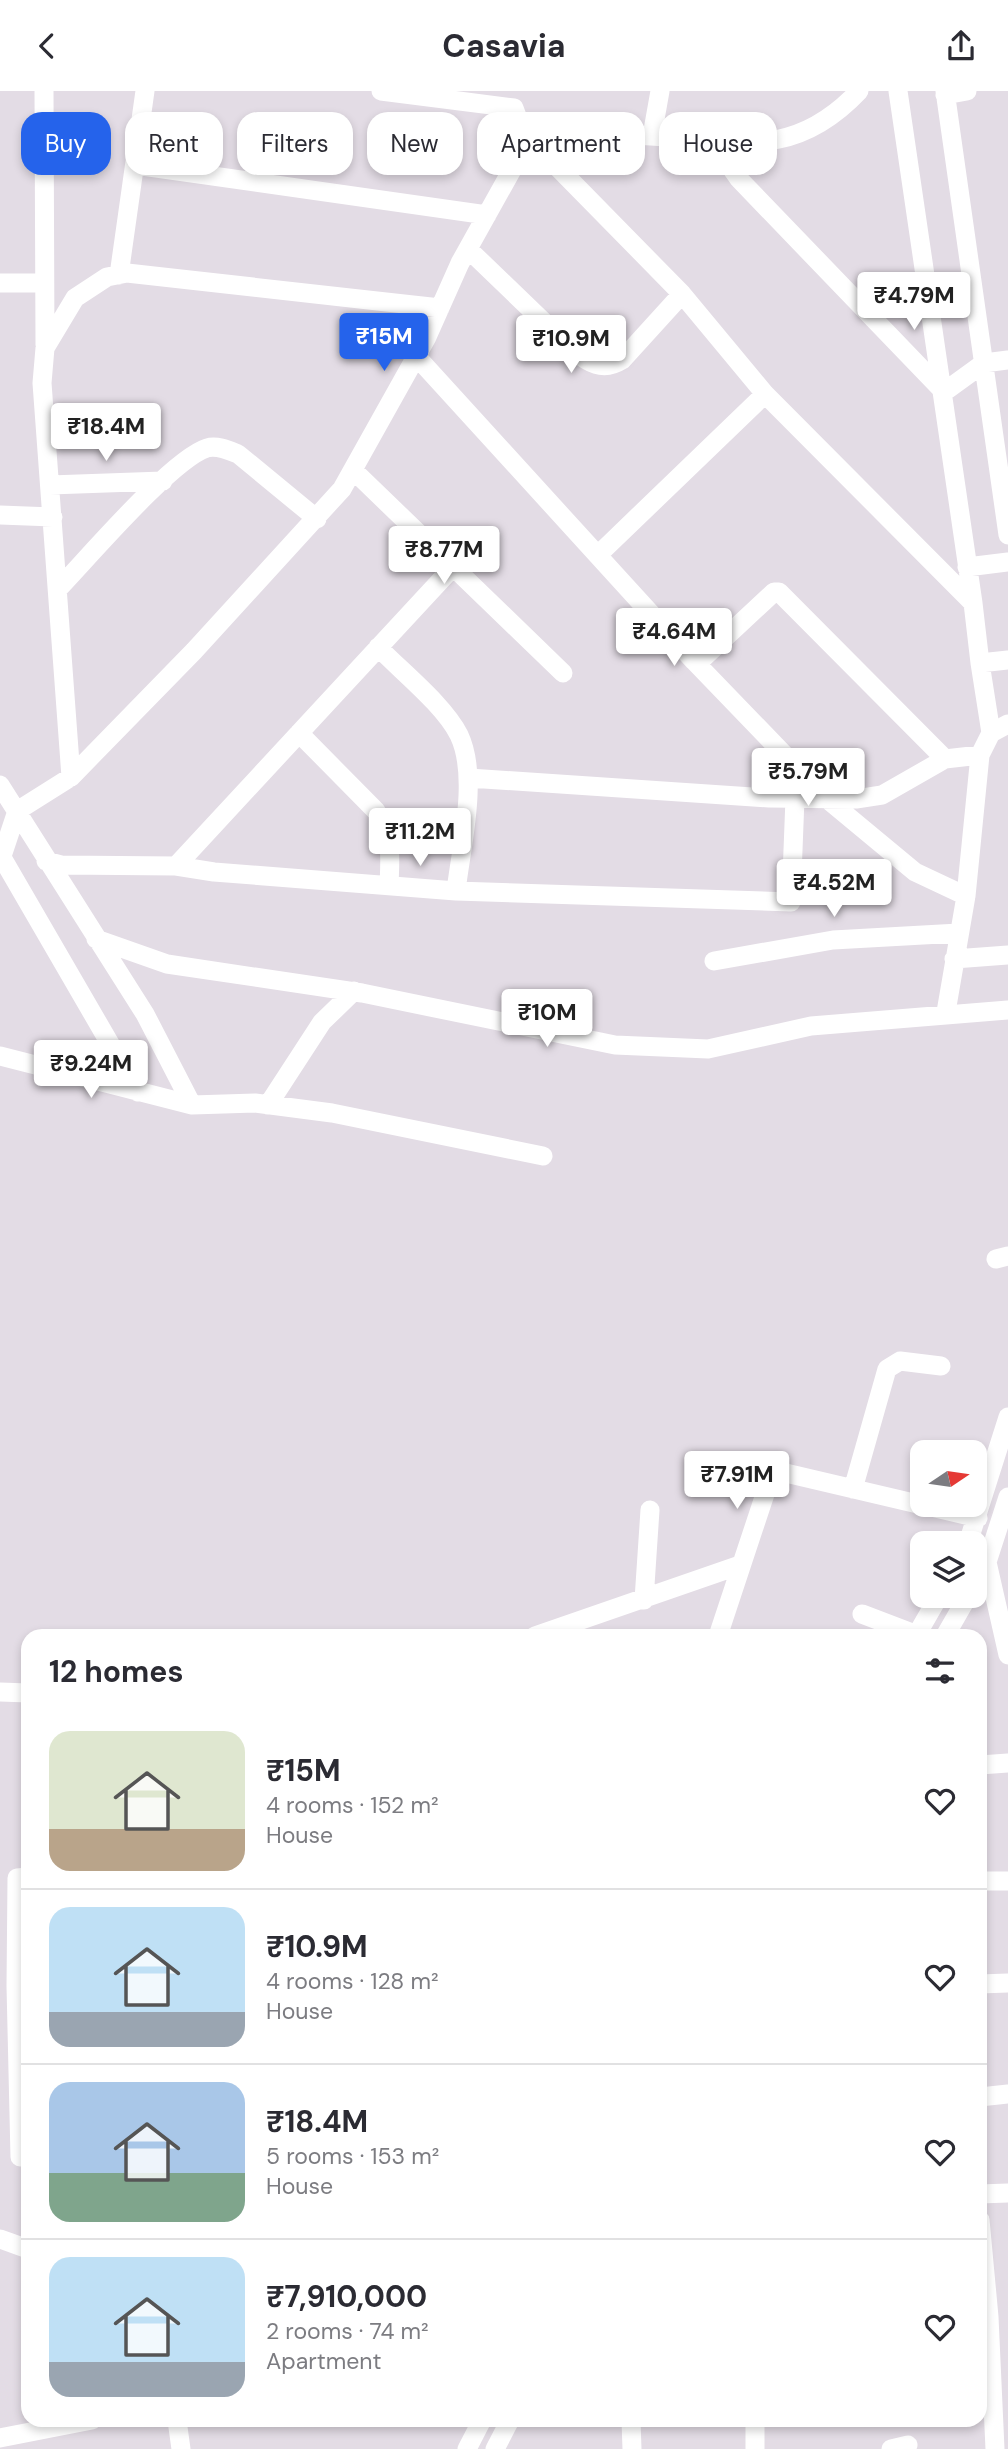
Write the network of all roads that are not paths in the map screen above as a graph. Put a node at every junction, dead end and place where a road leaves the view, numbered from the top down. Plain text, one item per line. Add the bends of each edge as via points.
1 (44, 91) edge
2 (145, 91) edge
3 (382, 91) edge
4 (660, 91) edge
5 (859, 91) edge
6 (898, 91) edge
7 (967, 91) edge
8 (945, 93) edge
9 (516, 99) edge
10 (142, 112) edge
11 (645, 136) edge
12 (652, 136) junction
13 (659, 137) edge
14 (777, 140) edge
15 (134, 175) edge
16 (205, 175) edge
17 (509, 175) edge
18 (565, 175) edge
19 (736, 175) edge
20 (487, 215) junction
21 (468, 249) junction
22 (119, 275) junction
23 (0, 283) edge
24 (44, 283) junction
25 (682, 293) junction
26 (440, 308) junction
27 (45, 348) junction
28 (416, 356) junction
29 (1008, 360) edge
30 (984, 363) junction
31 (944, 392) junction
32 (765, 394) junction
33 (353, 470) junction
34 (1003, 471) edge
35 (163, 481) junction
36 (50, 485) junction
37 (0, 515) edge
38 (53, 517) junction
39 (317, 519) junction
40 (1008, 535) edge
41 (598, 554) junction
42 (1008, 562) edge
43 (453, 567) junction
44 (967, 567) junction
45 (58, 589) junction
46 (973, 603) junction
47 (378, 647) junction
48 (1008, 660) edge
49 (694, 661) junction
50 (980, 663) junction
51 (563, 673) dead end
52 (1000, 729) edge
53 (299, 733) junction
54 (980, 755) junction
55 (945, 759) junction
56 (71, 777) junction
57 (469, 778) junction
58 (0, 785) edge
59 (795, 798) junction
60 (827, 799) junction
61 (17, 811) junction
62 (1, 858) edge
63 (46, 861) junction
64 (176, 866) junction
65 (389, 886) junction
66 (456, 891) junction
67 (966, 896) junction
68 (959, 933) junction
69 (96, 939) junction
70 (1008, 955) edge
71 (954, 959) junction
72 (715, 961) dead end
73 (354, 991) junction
74 (1008, 1010) edge
75 (946, 1012) junction
76 (0, 1056) edge
77 (138, 1092) junction
78 (192, 1105) junction
79 (268, 1105) junction
80 (542, 1156) dead end
81 (941, 1366) dead end
82 (1008, 1417) edge
83 (853, 1489) junction
84 (1008, 1497) edge
85 (910, 1502) edge
86 (650, 1510) dead end
87 (974, 1517) edge
88 (978, 1518) junction
89 (973, 1531) edge
90 (987, 1562) joint
91 (740, 1565) junction
92 (644, 1599) junction
93 (932, 1608) edge
94 (961, 1608) edge
95 (862, 1613) dead end
96 (556, 1629) edge
97 (720, 1629) edge
98 (900, 1629) edge
99 (921, 1629) edge
100 (949, 1629) edge
101 (1008, 1655) edge
102 (0, 1692) edge
103 (21, 1693) edge
104 (1008, 1763) edge
105 (987, 1764) edge
106 (21, 1878) edge
107 (987, 1881) edge
108 (1008, 1881) edge
109 (1008, 1983) edge
110 (987, 1984) edge
111 (8, 1985) edge
112 (1008, 2094) edge
113 (987, 2096) edge
114 (20, 2157) dead end
115 (1008, 2193) edge
116 (987, 2194) edge
117 (0, 2239) edge
118 (21, 2246) edge
119 (987, 2296) edge
120 (56, 2427) edge
121 (178, 2427) edge
122 (478, 2427) edge
123 (504, 2427) edge
124 (631, 2427) edge
125 (755, 2427) edge
126 (0, 2438) edge
127 (181, 2449) edge
128 (467, 2449) edge
129 (495, 2449) edge
130 (632, 2449) edge
131 (755, 2449) edge
132 (995, 2449) edge

1 - 24 street
2 - 10 street
3 - 9 street
4 - 12 street
5 - 14 street via 812,129
6 - 31 street
7 - 8 street
8 - 30 street
11 - 12 street
12 - 13 street
15 - 22 street
16 - 20 street
17 - 20 street
18 - 25 street
19 - 31 street
20 - 21 street
21 - 25 street via 587,363 602,367 622,360
21 - 26 street
22 - 26 street
22 - 27 street via 107,277 75,298
23 - 24 street
24 - 27 street
25 - 32 street
26 - 28 street
27 - 36 street via 42,383
28 - 33 street
28 - 41 street
29 - 30 street
30 - 31 street
30 - 34 street
31 - 44 street
32 - 41 street
32 - 46 street
33 - 39 street
33 - 43 street
34 - 40 street
35 - 36 street
35 - 39 street via 208,447 225,448
35 - 45 street
36 - 38 street
37 - 38 street
38 - 45 street
39 - 56 street
41 - 49 street
42 - 44 street
43 - 47 street
43 - 51 street
44 - 46 street
45 - 56 street
46 - 50 street
47 - 53 street
47 - 57 street via 448,719 459,735
48 - 50 street
49 - 55 street via 700,661 779,592
49 - 60 street
50 - 52 street
52 - 54 street
53 - 64 street
53 - 65 street via 385,824 391,841
54 - 55 street
54 - 67 street
55 - 60 street via 882,795
56 - 61 street
57 - 59 street
57 - 66 street
58 - 61 street
59 - 60 street
59 - 66 street via 791,902
60 - 67 street via 915,872
61 - 62 street
61 - 63 street
62 - 77 street
63 - 64 street
63 - 69 street
64 - 65 street
65 - 66 street
67 - 68 street
68 - 71 street
68 - 72 street via 833,940
69 - 73 street via 167,964
69 - 78 street via 145,1014
70 - 71 street
71 - 75 street
73 - 75 street via 615,1045 708,1049 811,1026
73 - 79 street via 322,1022
74 - 75 street
76 - 77 street
77 - 78 street
78 - 79 street
79 - 80 street via 332,1113
81 - 83 street via 900,1361 887,1369
82 - 88 street
83 - 85 street
83 - 91 street via 772,1470
84 - 90 street
86 - 92 street
87 - 88 street
88 - 89 street
90 - 101 street
91 - 92 street
91 - 97 street
92 - 96 street
93 - 99 street
94 - 100 street
95 - 98 street
102 - 103 street
104 - 105 street
106 - 111 street via 17,1878
107 - 108 street
109 - 110 street
111 - 114 street
112 - 113 street
115 - 116 street
117 - 118 street
119 - 132 street
120 - 126 street
121 - 127 street
122 - 128 street
123 - 129 street
124 - 130 street
125 - 131 street

